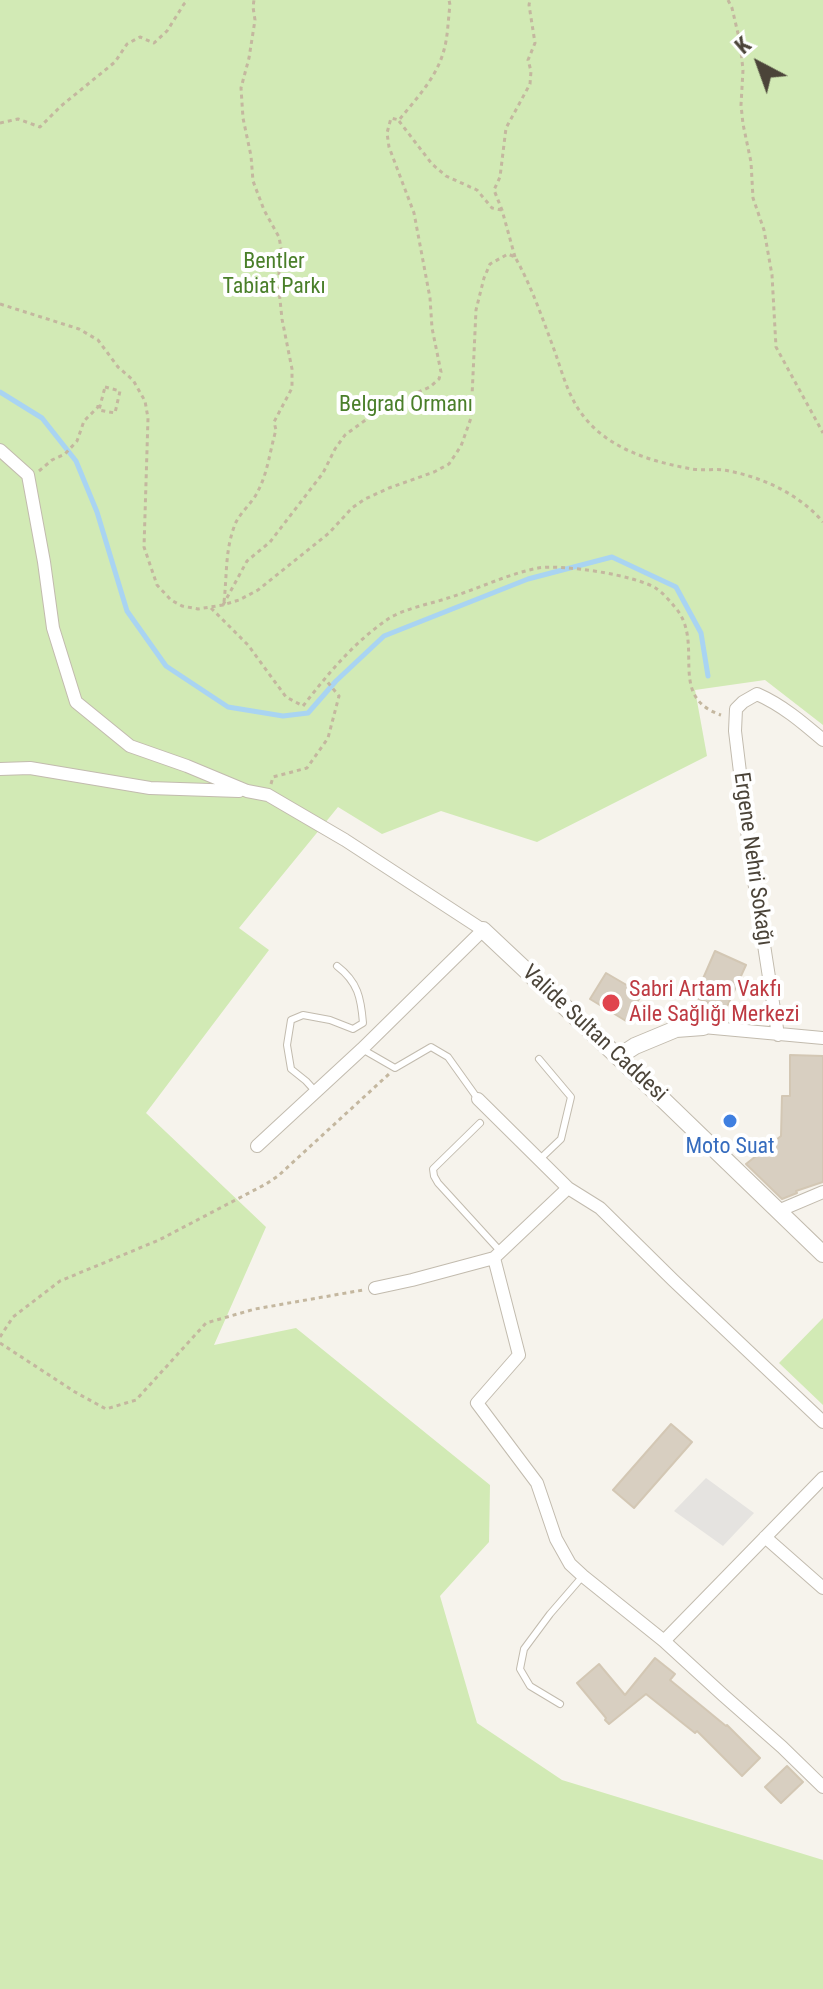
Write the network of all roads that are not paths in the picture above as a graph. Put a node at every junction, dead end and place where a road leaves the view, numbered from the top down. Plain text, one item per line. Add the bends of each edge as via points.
1 (0, 450) edge
2 (823, 740) edge
3 (0, 769) edge
4 (247, 791) junction
5 (483, 930) junction
6 (337, 966) dead end
7 (363, 1023) junction
8 (703, 1027) joint
9 (378, 1034) junction
10 (778, 1035) junction
11 (823, 1038) edge
12 (362, 1049) junction
13 (618, 1057) junction
14 (539, 1059) dead end
15 (316, 1092) junction
16 (478, 1099) joint
17 (480, 1123) dead end
18 (257, 1146) dead end
19 (539, 1160) junction
20 (568, 1188) junction
21 (823, 1192) edge
22 (778, 1211) junction
23 (823, 1254) edge
24 (498, 1255) junction
25 (375, 1288) road end
26 (823, 1422) edge
27 (823, 1478) edge
28 (765, 1537) junction
29 (583, 1576) junction
30 (823, 1588) edge
31 (664, 1641) junction
32 (560, 1704) dead end
33 (823, 1787) edge

1 - 4 street via 28,475 53,628 76,702 130,746
2 - 10 street, Ergene Nehri Sokağı via 757,694 736,709 750,855
3 - 4 street via 30,768 150,788
4 - 5 street, Valide Sultan Caddesi via 268,795 345,840
5 - 9 street
5 - 13 street, Valide Sultan Caddesi
6 - 7 lane via 350,975
7 - 9 lane
7 - 15 lane via 353,1029 303,1015 291,1020 291,1069
8 - 10 street
8 - 13 street via 676,1029
9 - 12 street
10 - 11 street
12 - 15 street
12 - 16 lane via 395,1068 431,1047 448,1057
13 - 22 street, Valide Sultan Caddesi
14 - 19 lane via 571,1097 561,1139
15 - 18 street
16 - 19 street
17 - 24 lane via 433,1169 438,1183
19 - 20 street
20 - 24 street
20 - 26 street via 600,1208
21 - 22 street
22 - 23 street, Valide Sultan Caddesi
24 - 25 street
24 - 29 street via 519,1355 477,1403 537,1483 556,1539
27 - 28 street
28 - 30 street
28 - 31 street
29 - 31 street
29 - 32 lane via 524,1649 520,1669 530,1686
31 - 33 street

